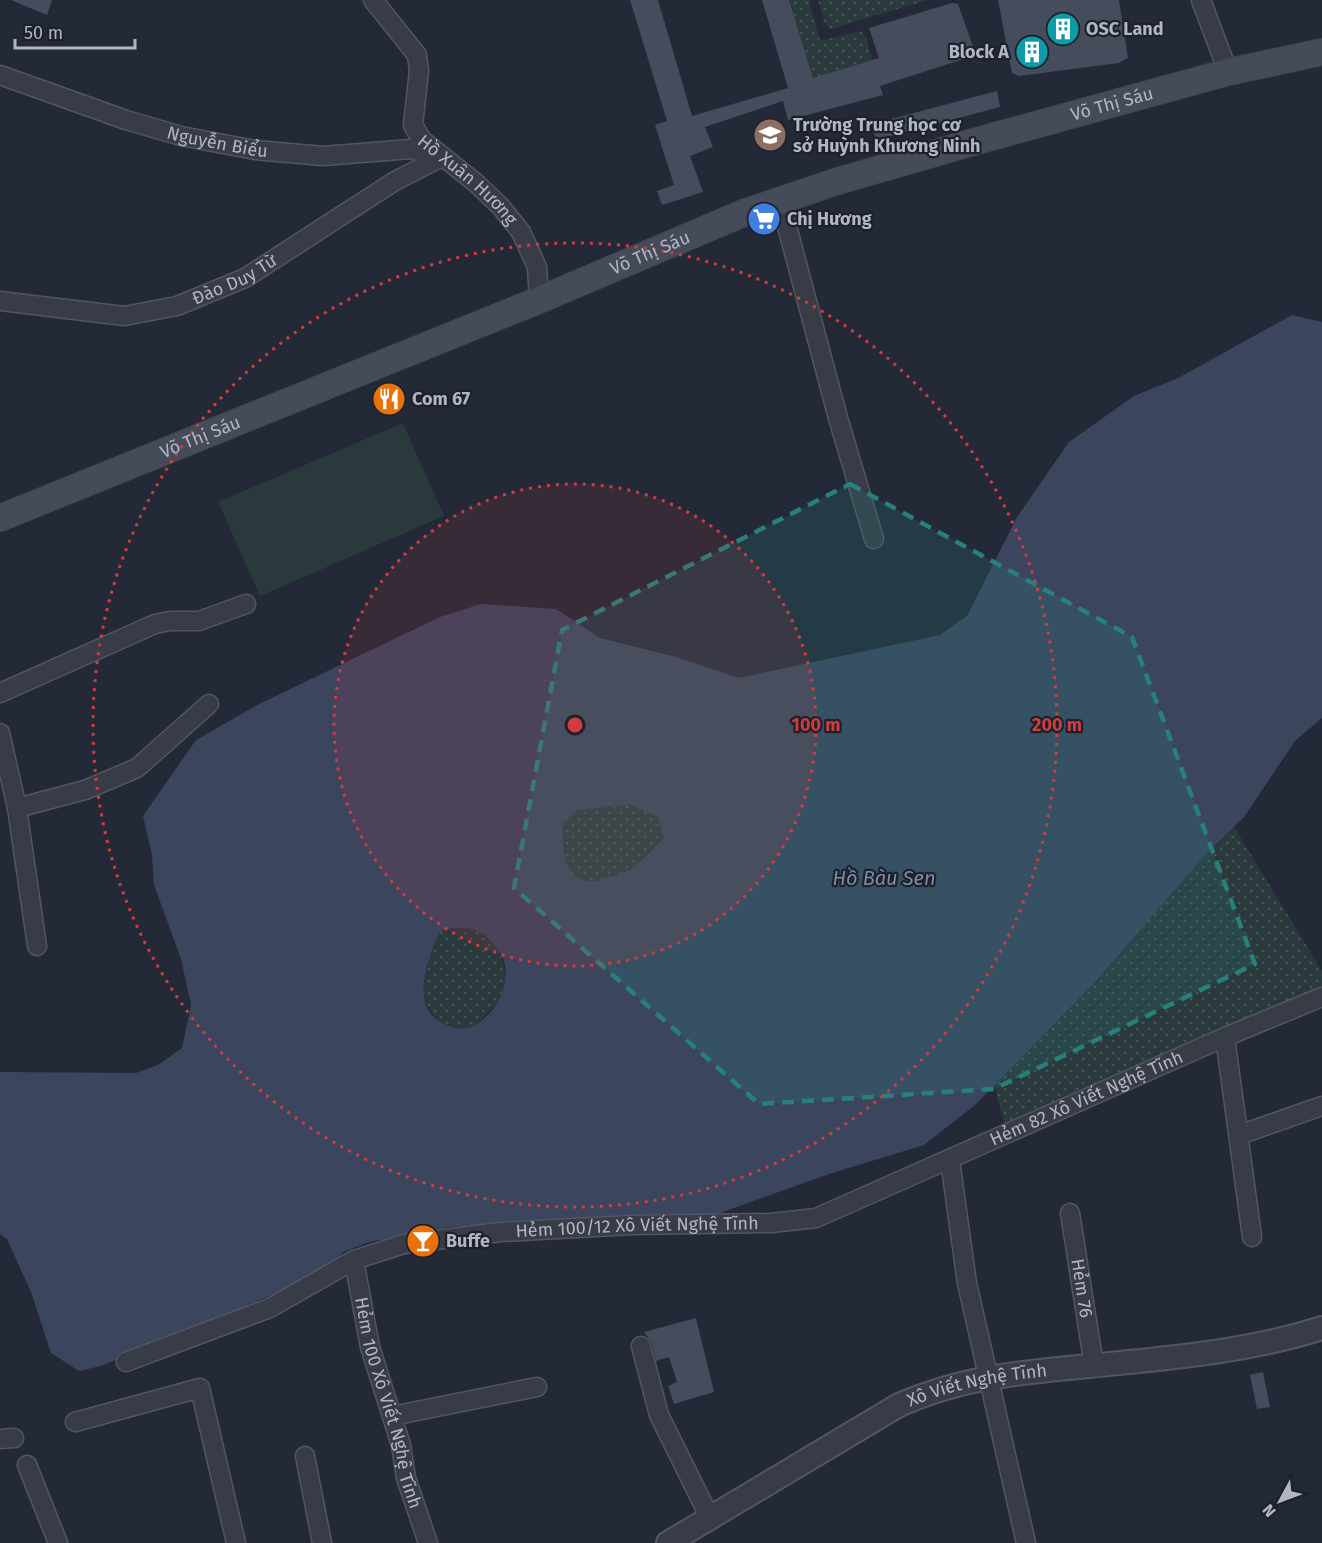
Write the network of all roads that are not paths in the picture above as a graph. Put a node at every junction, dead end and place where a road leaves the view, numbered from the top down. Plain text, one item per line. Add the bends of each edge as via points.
1 (373, 0) edge
2 (1201, 0) edge
3 (1322, 52) edge
4 (1228, 72) junction
5 (0, 75) edge
6 (442, 157) junction
7 (780, 200) junction
8 (538, 300) junction
9 (0, 301) edge
10 (0, 518) edge
11 (874, 539) dead end
12 (246, 604) dead end
13 (0, 693) edge
14 (209, 704) dead end
15 (0, 733) edge
16 (17, 808) junction
17 (37, 946) dead end
18 (1322, 997) edge
19 (1225, 1037) junction
20 (1322, 1106) edge
21 (1239, 1135) junction
22 (950, 1160) junction
23 (1070, 1213) dead end
24 (816, 1218) joint
25 (1252, 1237) dead end
26 (354, 1260) junction
27 (1322, 1328) edge
28 (641, 1346) dead end
29 (126, 1362) dead end
30 (1094, 1366) junction
31 (988, 1376) junction
32 (537, 1387) dead end
33 (392, 1416) junction
34 (75, 1422) dead end
35 (305, 1456) dead end
36 (27, 1465) dead end
37 (710, 1518) junction
38 (58, 1543) edge
39 (236, 1543) edge
40 (322, 1543) edge
41 (428, 1543) edge
42 (668, 1543) edge
43 (1026, 1543) edge

1 - 6 street, Hồ Xuân Hương via 417,55 413,125 422,140
2 - 4 street
3 - 4 main road, Võ Thị Sáu
4 - 7 main road, Võ Thị Sáu
5 - 6 street, Nguyễn Biểu via 126,120 181,136 255,150 322,156 411,149
6 - 8 street, Hồ Xuân Hương via 501,207 520,232 537,267
6 - 9 street, Đào Duy Từ via 395,181 246,278 177,306 124,316
7 - 8 main road, Võ Thị Sáu
7 - 11 street
8 - 10 main road, Võ Thị Sáu
12 - 13 street via 199,621 155,624
14 - 16 street via 137,768 85,790
15 - 16 street
16 - 17 street
18 - 19 street, Hẻm 82 Xô Viết Nghệ Tĩnh
19 - 21 street
19 - 22 street, Hẻm 82 Xô Viết Nghệ Tĩnh
20 - 21 street
21 - 25 street
22 - 24 street, Hẻm 82 Xô Viết Nghệ Tĩnh
22 - 31 street via 967,1283
23 - 30 street, Hẻm 76
24 - 26 street, Hẻm 100/12 Xô Viết Nghệ Tĩnh via 501,1232 405,1244
26 - 29 street, Hẻm 100/12 Xô Viết Nghệ Tĩnh via 270,1308
26 - 33 street, Hẻm 100 Xô Viết Nghệ Tĩnh via 370,1347
27 - 30 street, Xô Viết Nghệ Tĩnh via 1279,1341 1201,1354
28 - 37 street via 659,1415
30 - 31 street, Xô Viết Nghệ Tĩnh
31 - 37 street, Xô Viết Nghệ Tĩnh via 937,1388 899,1405
31 - 43 street
32 - 33 street
33 - 41 street, Hẻm 100 Xô Viết Nghệ Tĩnh via 406,1478
34 - 39 street via 200,1388
35 - 40 street
36 - 38 street
37 - 42 street, Xô Viết Nghệ Tĩnh

